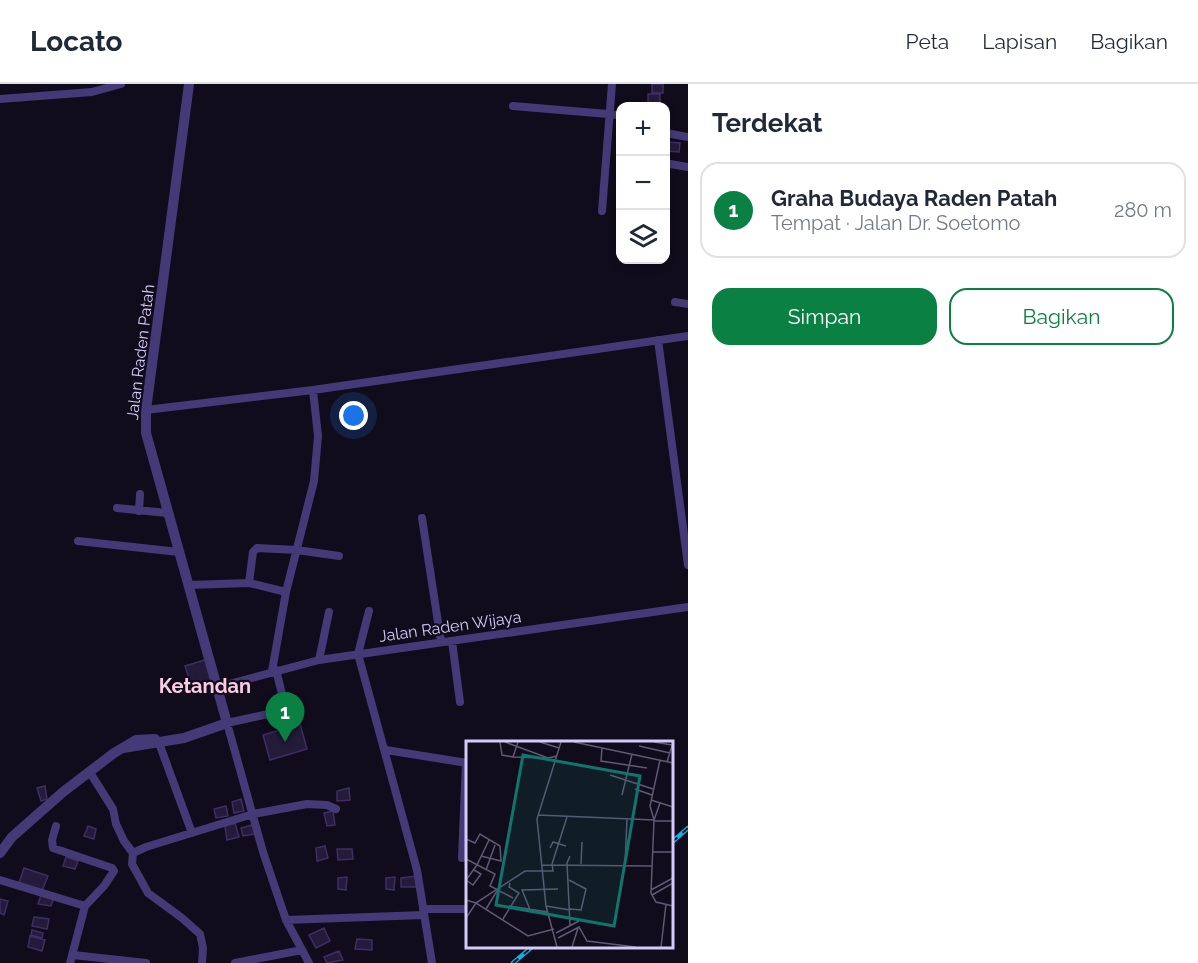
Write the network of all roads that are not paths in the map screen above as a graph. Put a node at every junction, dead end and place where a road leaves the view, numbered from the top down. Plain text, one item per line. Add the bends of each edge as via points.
1 (121, 84) edge
2 (189, 84) edge
3 (612, 84) edge
4 (0, 99) edge
5 (513, 106) dead end
6 (609, 114) junction
7 (616, 115) edge
8 (670, 134) edge
9 (688, 137) edge
10 (670, 164) dead end
11 (688, 167) edge
12 (602, 211) dead end
13 (675, 302) dead end
14 (688, 304) edge
15 (688, 336) edge
16 (658, 340) junction
17 (313, 390) junction
18 (146, 410) junction
19 (140, 494) dead end
20 (117, 508) dead end
21 (140, 511) junction
22 (167, 513) junction
23 (422, 518) dead end
24 (78, 541) dead end
25 (297, 550) junction
26 (179, 552) junction
27 (339, 556) dead end
28 (688, 565) edge
29 (249, 583) junction
30 (188, 585) junction
31 (286, 592) junction
32 (688, 607) edge
33 (369, 611) dead end
34 (328, 612) dead end
35 (452, 641) junction
36 (441, 642) junction
37 (358, 654) junction
38 (319, 660) junction
39 (274, 671) junction
40 (218, 687) junction
41 (460, 702) dead end
42 (227, 723) junction
43 (161, 742) junction
44 (386, 750) junction
45 (466, 763) edge
46 (89, 771) junction
47 (466, 782) edge
48 (336, 809) dead end
49 (253, 814) junction
50 (56, 826) dead end
51 (192, 833) junction
52 (0, 853) edge
53 (133, 853) junction
54 (462, 858) dead end
55 (0, 880) edge
56 (85, 906) junction
57 (466, 909) edge
58 (424, 912) junction
59 (286, 920) junction
60 (302, 950) junction
61 (71, 959) edge
62 (124, 962) edge
63 (146, 963) edge
64 (202, 963) edge
65 (235, 963) edge
66 (309, 963) edge
67 (432, 963) edge

1 - 4 street via 92,92
2 - 18 street, Jalan Raden Patah
3 - 6 street
5 - 6 street
6 - 7 street
6 - 12 street
8 - 9 street
10 - 11 street
13 - 14 street
15 - 16 street
16 - 17 street
16 - 28 street
17 - 18 street
17 - 25 street via 318,436 316,461
18 - 22 street, Jalan Raden Patah via 149,448
19 - 21 street
20 - 21 street
21 - 22 street
22 - 26 street, Jalan Raden Patah
23 - 36 street
24 - 26 street
25 - 27 street
25 - 29 street via 256,548
25 - 31 street
26 - 30 street, Jalan Raden Patah
29 - 30 street
29 - 31 street
30 - 40 street, Jalan Raden Patah
31 - 39 street
32 - 35 street, Jalan Raden Wijaya
33 - 37 street
34 - 38 street
35 - 36 street, Jalan Raden Wijaya
35 - 41 street
36 - 37 street, Jalan Raden Wijaya
37 - 38 street, Jalan Raden Wijaya
37 - 44 street
38 - 39 street, Jalan Raden Wijaya
39 - 40 street, Jalan Raden Wijaya
39 - 42 street via 286,710
40 - 42 street, Jalan Raden Patah
42 - 43 street
42 - 49 street
43 - 46 street via 143,738 131,742
43 - 51 street
44 - 45 street
44 - 58 street
46 - 52 street via 12,837
46 - 53 street via 113,809 120,832
47 - 54 street
48 - 49 street via 307,804
49 - 51 street
49 - 59 street
50 - 56 street via 53,848 114,869
51 - 53 street
53 - 64 street via 132,864 148,893 200,934
55 - 56 street
56 - 61 street
57 - 58 street
58 - 59 street
58 - 67 street
59 - 60 street
60 - 65 street
60 - 66 street
61 - 62 street
62 - 63 street

